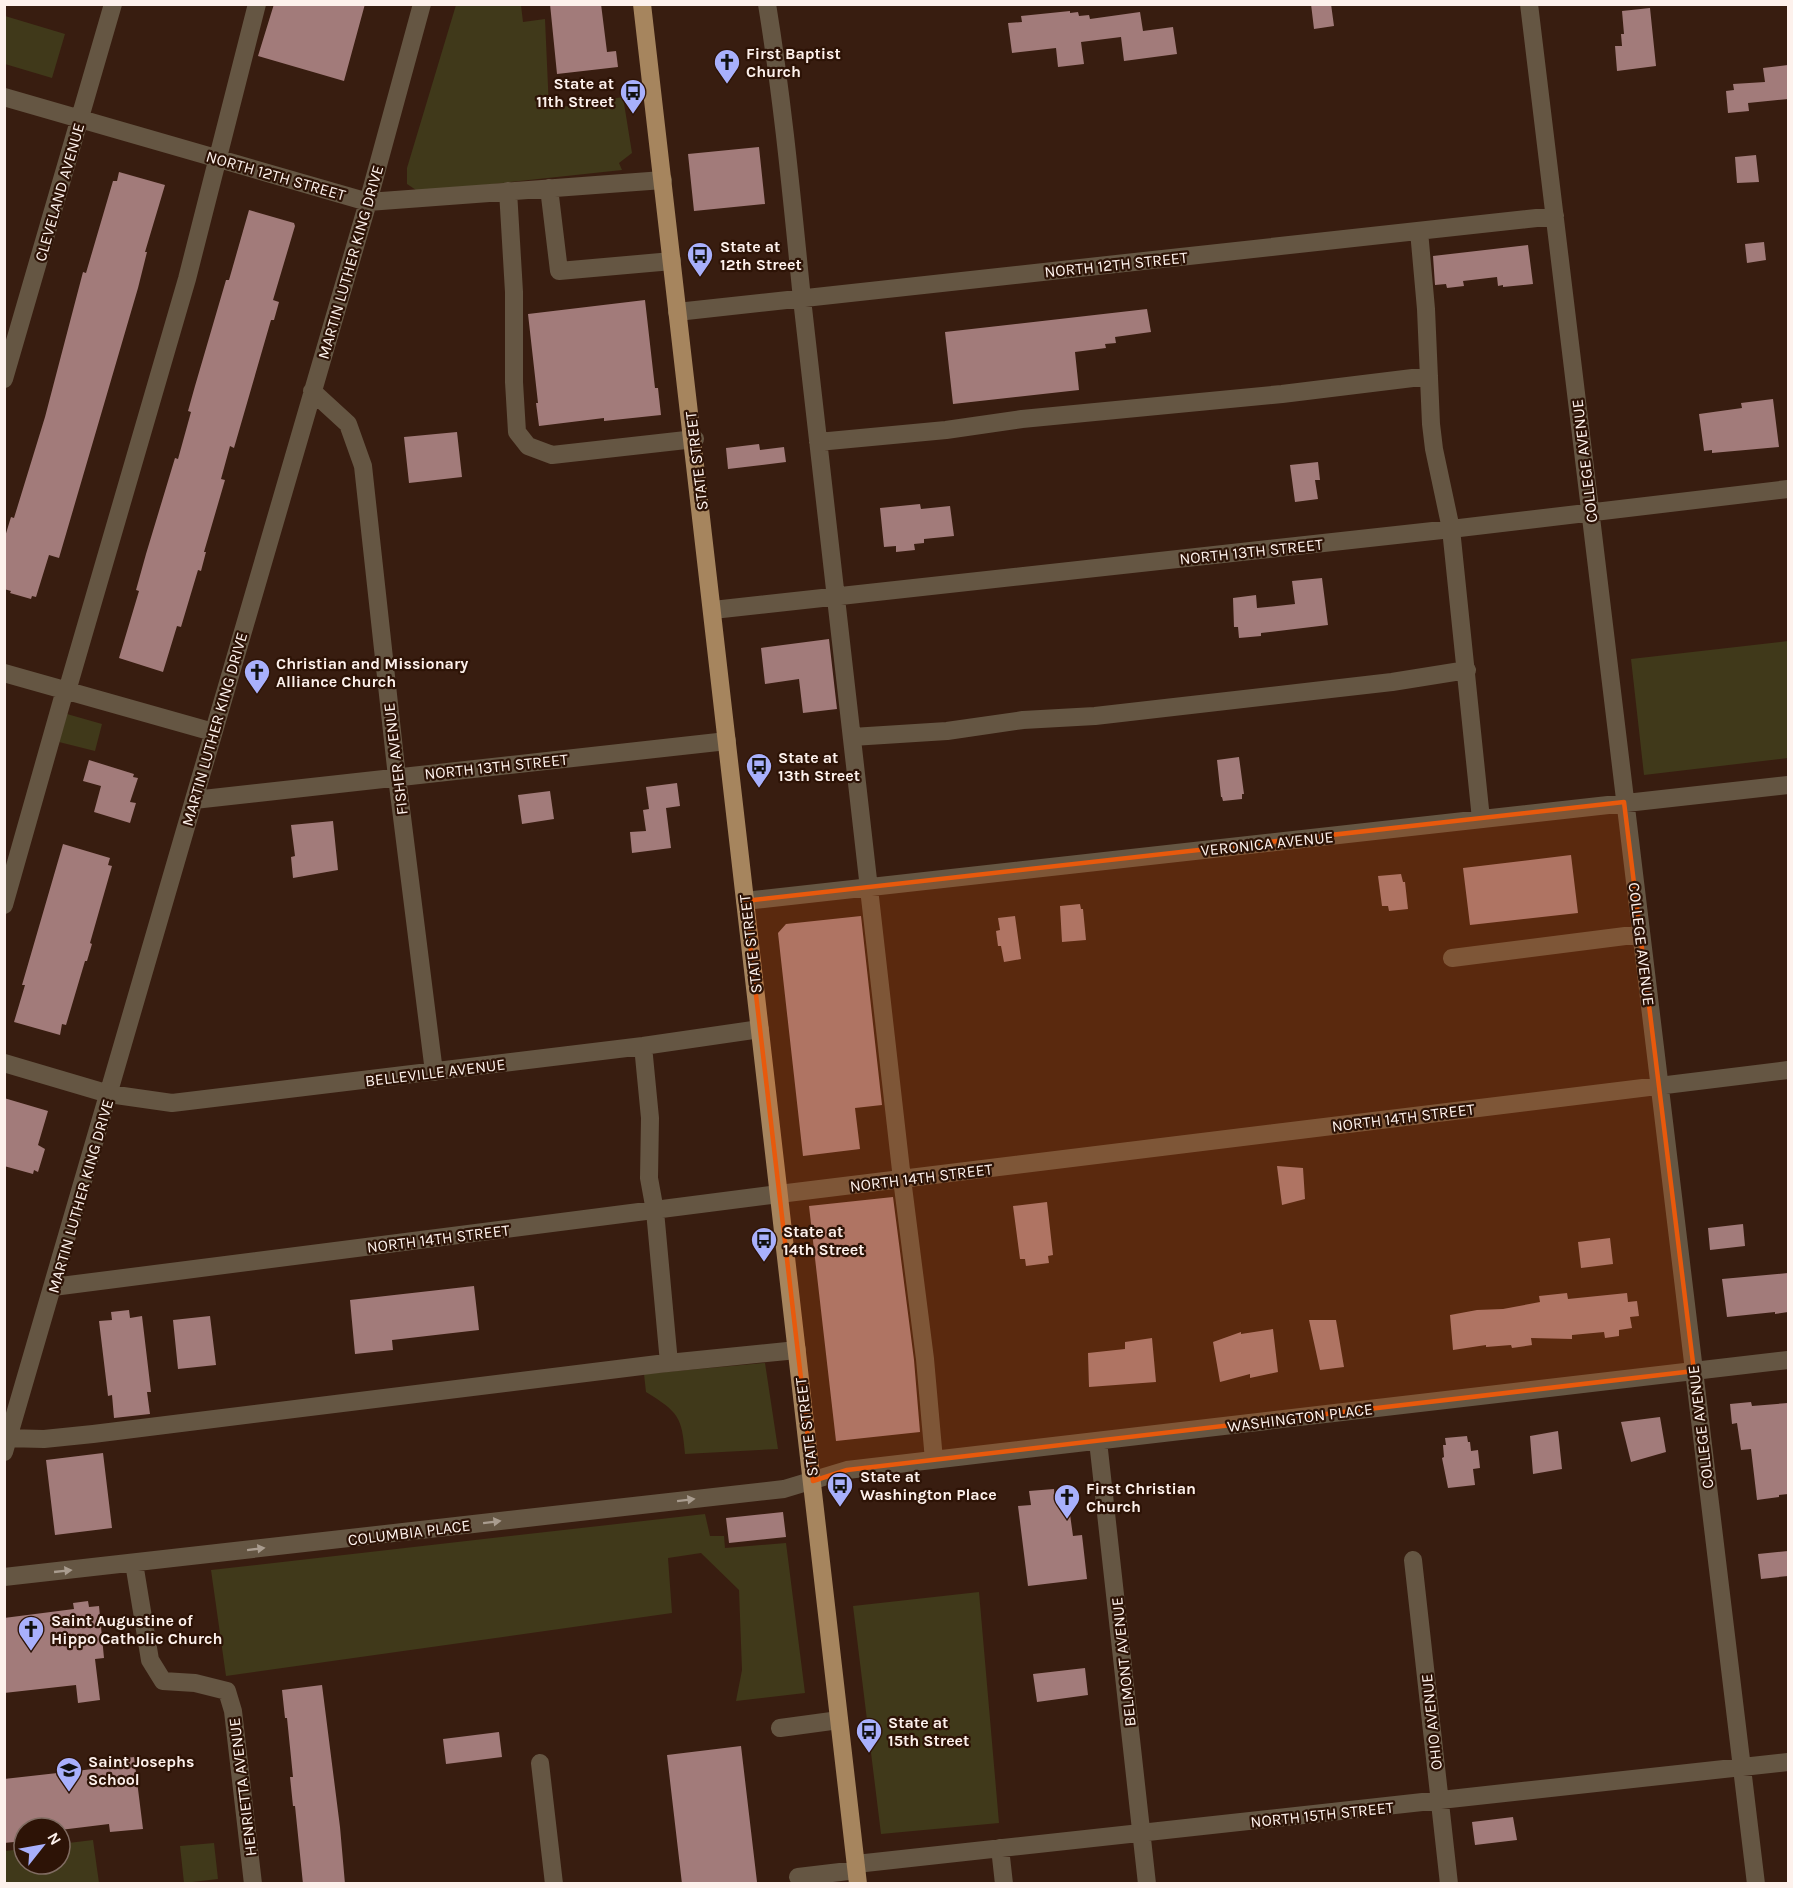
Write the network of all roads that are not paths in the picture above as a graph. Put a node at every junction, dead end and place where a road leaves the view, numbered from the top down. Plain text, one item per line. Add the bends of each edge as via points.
1 (113, 4) edge
2 (257, 4) edge
3 (422, 4) edge
4 (642, 4) edge
5 (766, 4) edge
6 (1529, 4) edge
7 (4, 97) edge
8 (80, 119) junction
9 (217, 158) junction
10 (663, 180) junction
11 (549, 188) junction
12 (508, 191) junction
13 (368, 202) junction
14 (1555, 216) junction
15 (1419, 231) junction
16 (672, 261) junction
17 (802, 299) junction
18 (677, 312) junction
19 (1429, 376) junction
20 (4, 379) edge
21 (312, 391) junction
22 (695, 440) junction
23 (818, 442) junction
24 (1788, 489) edge
25 (1591, 512) junction
26 (1451, 529) junction
27 (837, 596) junction
28 (713, 610) junction
29 (1467, 670) junction
30 (4, 673) edge
31 (66, 690) junction
32 (213, 732) junction
33 (852, 737) junction
34 (727, 741) junction
35 (396, 777) junction
36 (1788, 785) edge
37 (194, 800) junction
38 (1624, 802) junction
39 (1481, 819) junction
40 (870, 887) junction
41 (745, 901) junction
42 (4, 905) edge
43 (1641, 934) junction
44 (1452, 958) dead end
45 (760, 1029) junction
46 (644, 1046) junction
47 (4, 1063) edge
48 (1788, 1070) edge
49 (434, 1072) junction
50 (1660, 1085) junction
51 (109, 1094) junction
52 (902, 1179) junction
53 (779, 1194) junction
54 (655, 1210) junction
55 (53, 1287) junction
56 (797, 1350) junction
57 (1788, 1360) edge
58 (669, 1363) junction
59 (1694, 1371) junction
60 (1098, 1441) junction
61 (6, 1443) edge
62 (934, 1460) junction
63 (813, 1481) junction
64 (1413, 1560) dead end
65 (134, 1563) junction
66 (4, 1577) edge
67 (839, 1720) junction
68 (780, 1728) dead end
69 (1788, 1762) edge
70 (540, 1763) dead end
71 (1742, 1768) junction
72 (1439, 1801) junction
73 (1142, 1833) junction
74 (1000, 1848) junction
75 (857, 1872) edge
76 (798, 1877) dead end
77 (253, 1884) edge
78 (554, 1884) edge
79 (1004, 1884) edge
80 (1147, 1884) edge
81 (1449, 1884) edge
82 (1756, 1884) edge

1 - 8 street, CLEVELAND AVENUE
2 - 9 street
3 - 13 street, MARTIN LUTHER KING DRIVE
4 - 10 main road, STATE STREET
5 - 17 street
6 - 14 street, COLLEGE AVENUE
7 - 8 street, NORTH 12TH STREET
8 - 9 street, NORTH 12TH STREET
8 - 20 street, CLEVELAND AVENUE
9 - 13 street, NORTH 12TH STREET
9 - 31 street via 187,279
10 - 11 street, NORTH 12TH STREET
10 - 16 main road, STATE STREET
11 - 12 street, NORTH 12TH STREET
11 - 16 street via 559,271
12 - 13 street, NORTH 12TH STREET
12 - 22 street via 517,432 528,446 552,455
13 - 21 street, MARTIN LUTHER KING DRIVE
14 - 15 street, NORTH 12TH STREET
14 - 25 street, COLLEGE AVENUE
15 - 17 street, NORTH 12TH STREET
15 - 19 street
16 - 18 main road, STATE STREET
17 - 18 street, NORTH 12TH STREET
17 - 23 street
18 - 22 main road, STATE STREET
19 - 23 street
19 - 26 street via 1434,449
21 - 32 street, MARTIN LUTHER KING DRIVE
21 - 35 street, FISHER AVENUE via 348,424 363,466
22 - 28 main road, STATE STREET
23 - 27 street
24 - 25 street, NORTH 13TH STREET
25 - 26 street, NORTH 13TH STREET
25 - 38 street, COLLEGE AVENUE
26 - 27 street, NORTH 13TH STREET
26 - 29 street
27 - 28 street, NORTH 13TH STREET
27 - 33 street
28 - 34 main road, STATE STREET
29 - 33 street via 1095,716
29 - 39 street
30 - 31 street
31 - 32 street
31 - 42 street
32 - 37 street, MARTIN LUTHER KING DRIVE
33 - 40 street
34 - 35 street, NORTH 13TH STREET
34 - 41 main road, STATE STREET
35 - 37 street, NORTH 13TH STREET
35 - 49 street, FISHER AVENUE
36 - 38 street, VERONICA AVENUE
37 - 51 street, MARTIN LUTHER KING DRIVE
38 - 39 street, VERONICA AVENUE
38 - 43 street, COLLEGE AVENUE
39 - 40 street, VERONICA AVENUE
40 - 41 street, VERONICA AVENUE
40 - 52 street
41 - 45 main road, STATE STREET
43 - 44 street
43 - 50 street, COLLEGE AVENUE
45 - 46 street, BELLEVILLE AVENUE
45 - 53 main road, STATE STREET
46 - 49 street, BELLEVILLE AVENUE
46 - 54 street via 650,1118 649,1178
47 - 51 street
48 - 50 street, NORTH 14TH STREET
49 - 51 street, BELLEVILLE AVENUE via 172,1103
50 - 52 street, NORTH 14TH STREET
50 - 59 street, COLLEGE AVENUE
51 - 55 street, MARTIN LUTHER KING DRIVE
52 - 53 street, NORTH 14TH STREET
52 - 62 street
53 - 54 street, NORTH 14TH STREET
53 - 56 main road, STATE STREET
54 - 55 street, NORTH 14TH STREET
54 - 58 street
55 - 61 street, MARTIN LUTHER KING DRIVE
56 - 58 street
56 - 63 main road, STATE STREET
57 - 59 street, WASHINGTON PLACE
58 - 61 street
59 - 60 street, WASHINGTON PLACE
59 - 71 street, COLLEGE AVENUE
60 - 62 street, WASHINGTON PLACE
60 - 73 street, BELMONT AVENUE
62 - 63 street, WASHINGTON PLACE via 847,1470
65 -> 63 street, COLUMBIA PLACE via 784,1489
63 - 67 main road, STATE STREET
64 - 72 street, OHIO AVENUE
66 -> 65 street, COLUMBIA PLACE
65 - 77 street, HENRIETTA AVENUE via 150,1660 163,1681 227,1691 233,1711
67 - 68 street
67 - 75 main road, STATE STREET
69 - 71 street, NORTH 15TH STREET
70 - 78 street
71 - 72 street, NORTH 15TH STREET
71 - 82 street, COLLEGE AVENUE
72 - 73 street, NORTH 15TH STREET
72 - 81 street, OHIO AVENUE
73 - 74 street, NORTH 15TH STREET
73 - 80 street, BELMONT AVENUE
74 - 75 street, NORTH 15TH STREET
74 - 79 street
75 - 76 street, NORTH 15TH STREET

